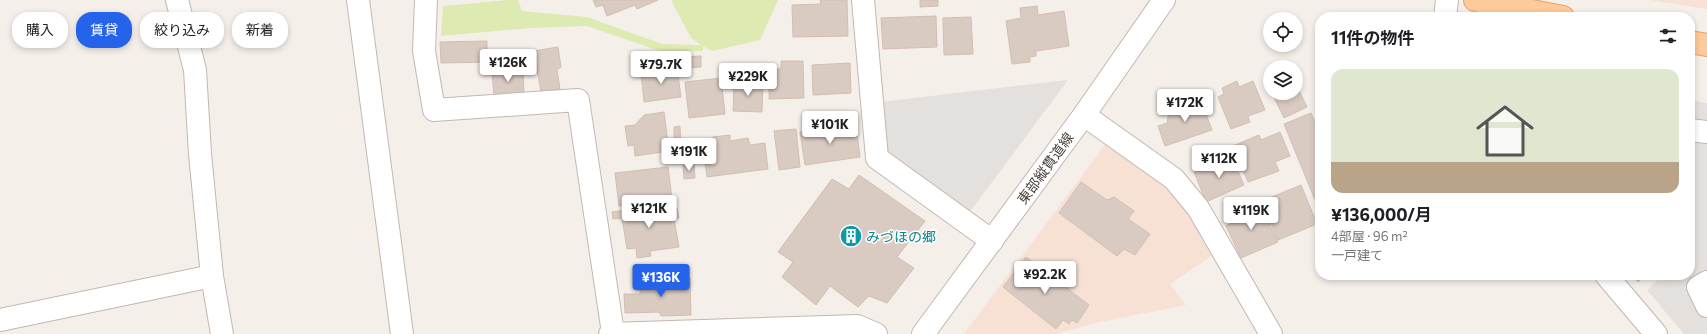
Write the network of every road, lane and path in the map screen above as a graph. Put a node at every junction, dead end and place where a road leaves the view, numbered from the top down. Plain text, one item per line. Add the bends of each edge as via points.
1 (177, 0) edge
2 (358, 0) edge
3 (426, 0) edge
4 (863, 0) edge
5 (1164, 0) edge
6 (1447, 0) edge
7 (1475, 0) edge
8 (1446, 12) edge
9 (1537, 12) edge
10 (1695, 43) edge
11 (1707, 45) edge
12 (1084, 115) junction
13 (1695, 131) edge
14 (1707, 132) edge
15 (992, 241) junction
16 (212, 276) junction
17 (1610, 280) edge
18 (0, 320) edge
19 (612, 333) edge
20 (222, 334) edge
21 (402, 334) edge
22 (876, 334) edge
23 (924, 334) edge
24 (1271, 334) edge
25 (1656, 334) edge

1 - 16 street via 195,70
2 - 21 street
3 - 19 street via 424,51 434,110 578,100
4 - 15 street via 876,158
5 - 12 street, 東部縦貫道線
6 - 8 street
7 - 9 main road
10 - 11 main road
12 - 15 street, 東部縦貫道線
12 - 24 street via 1174,179 1198,208
13 - 14 street
15 - 23 street, 東部縦貫道線
16 - 18 street
16 - 20 street
17 - 25 street
19 - 22 street via 857,326

